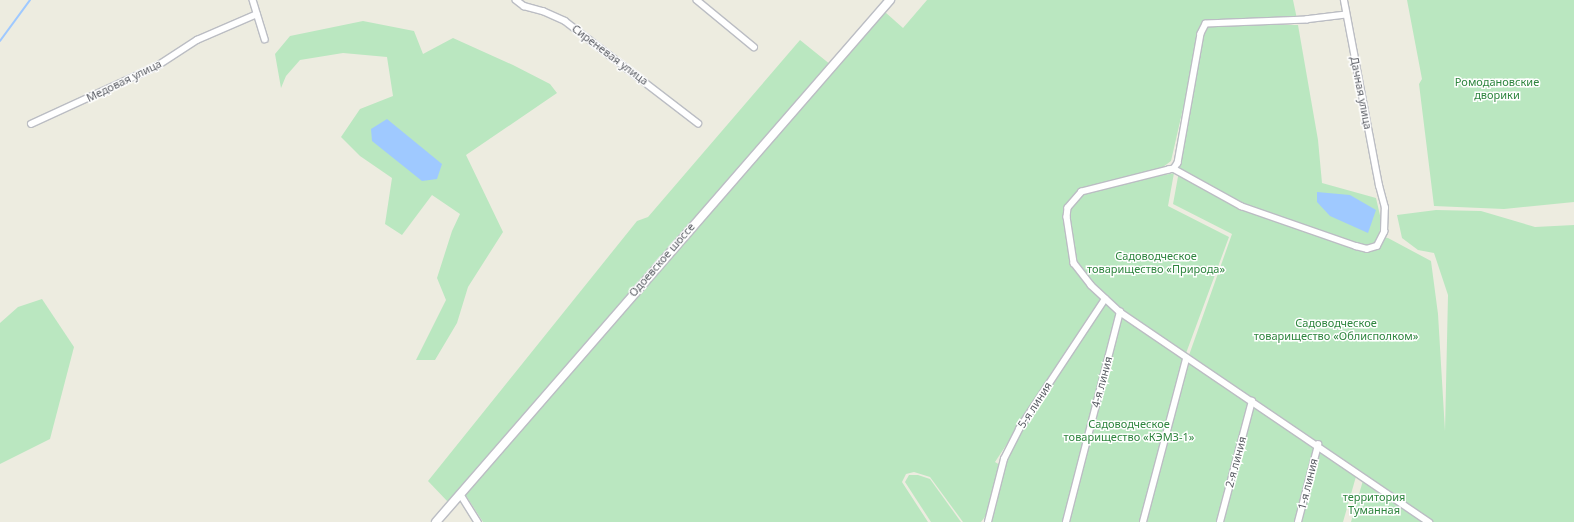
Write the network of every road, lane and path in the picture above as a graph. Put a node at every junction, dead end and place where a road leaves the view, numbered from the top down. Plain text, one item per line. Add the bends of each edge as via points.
1 (253, 0) edge
2 (516, 0) edge
3 (697, 0) edge
4 (890, 0) edge
5 (1344, 0) edge
6 (257, 14) junction
7 (1346, 15) junction
8 (265, 39) dead end
9 (754, 46) dead end
10 (698, 123) dead end
11 (31, 124) dead end
12 (1174, 169) junction
13 (1106, 300) junction
14 (1120, 312) junction
15 (1186, 359) junction
16 (1252, 401) junction
17 (1318, 445) junction
18 (461, 495) junction
19 (436, 522) edge
20 (478, 522) edge
21 (988, 522) edge
22 (1066, 522) edge
23 (1143, 522) edge
24 (1220, 522) edge
25 (1298, 522) edge
26 (1428, 522) edge

1 - 6 street
2 - 10 street, Сиреневая улица via 524,6 565,21
3 - 9 street
4 - 18 main road, Одоевское шоссе
5 - 7 street, Дачная улица
6 - 8 street
6 - 11 street, Медовая улица via 198,40 157,66
7 - 12 street via 1300,21 1206,24 1201,34 1178,163
7 - 12 street, Дачная улица via 1385,208 1385,228 1377,246 1367,249 1241,206
12 - 13 street via 1090,188 1082,192 1068,208 1074,263
13 - 14 street
13 - 21 street, 5-я линия via 1019,429 1004,459
14 - 15 street
14 - 22 street, 4-я линия
15 - 16 street
15 - 23 street
16 - 17 street
16 - 24 street, 2-я линия
17 - 25 street, 1-я линия
17 - 26 street
18 - 19 main road, Одоевское шоссе
18 - 20 street

